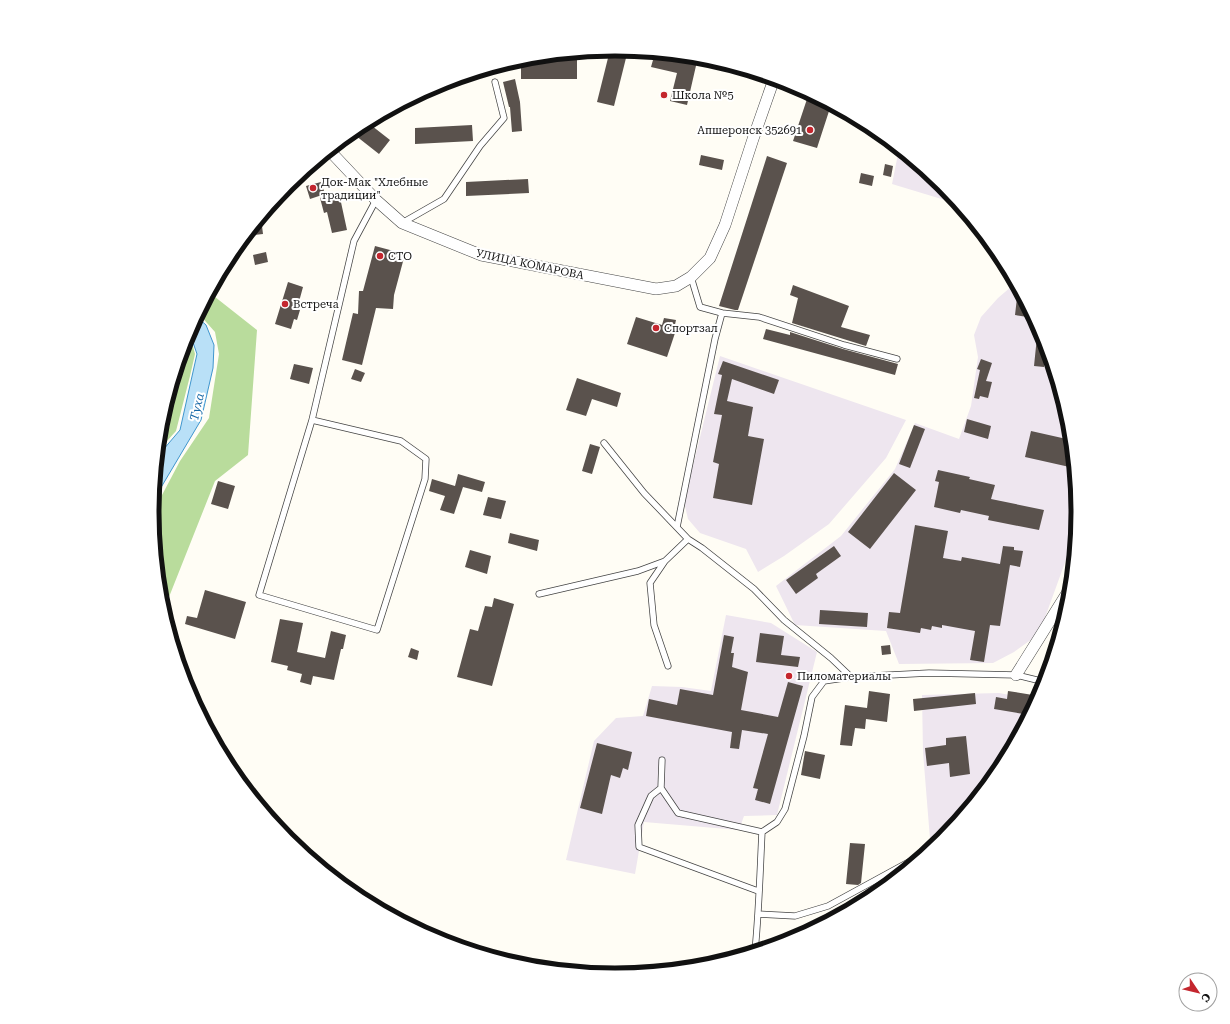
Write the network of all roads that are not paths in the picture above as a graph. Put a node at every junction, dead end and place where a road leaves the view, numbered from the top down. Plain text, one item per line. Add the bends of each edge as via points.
1 (494, 82) dead end
2 (772, 84) edge
3 (332, 154) edge
4 (376, 200) junction
5 (402, 223) junction
6 (691, 277) junction
7 (722, 313) junction
8 (897, 359) dead end
9 (312, 420) junction
10 (604, 443) dead end
11 (677, 527) junction
12 (688, 539) junction
13 (665, 561) junction
14 (539, 594) dead end
15 (1062, 602) edge
16 (668, 666) dead end
17 (1016, 675) junction
18 (851, 677) junction
19 (1039, 680) edge
20 (662, 760) dead end
21 (661, 788) junction
22 (762, 832) junction
23 (905, 864) edge
24 (758, 891) junction
25 (758, 914) junction
26 (755, 946) edge

1 - 5 lane via 504,118 480,146 444,199
2 - 6 street, УЛИЦА КОМАРОВА via 725,225 710,258
3 - 4 street, УЛИЦА КОМАРОВА
4 - 5 street, УЛИЦА КОМАРОВА
4 - 9 lane via 354,241
5 - 6 street, УЛИЦА КОМАРОВА via 481,255 641,286 676,286
6 - 7 lane via 700,307
7 - 8 lane via 759,317 844,345
7 - 11 lane
9 - 9 lane via 401,441 426,459 425,479 377,630 259,594
10 - 11 lane via 644,493
11 - 12 lane
12 - 13 lane
12 - 18 lane via 754,589 784,620
13 - 14 lane via 638,571
13 - 16 lane via 650,583 654,625
15 - 17 street
17 - 18 lane via 929,673
17 - 19 lane
18 - 22 lane via 824,681 812,697 785,809 777,822
20 - 21 lane
21 - 22 lane via 678,813
21 - 24 lane via 651,796 638,825 638,847
22 - 24 lane
23 - 25 lane via 828,906 795,916
24 - 25 lane
25 - 26 lane

